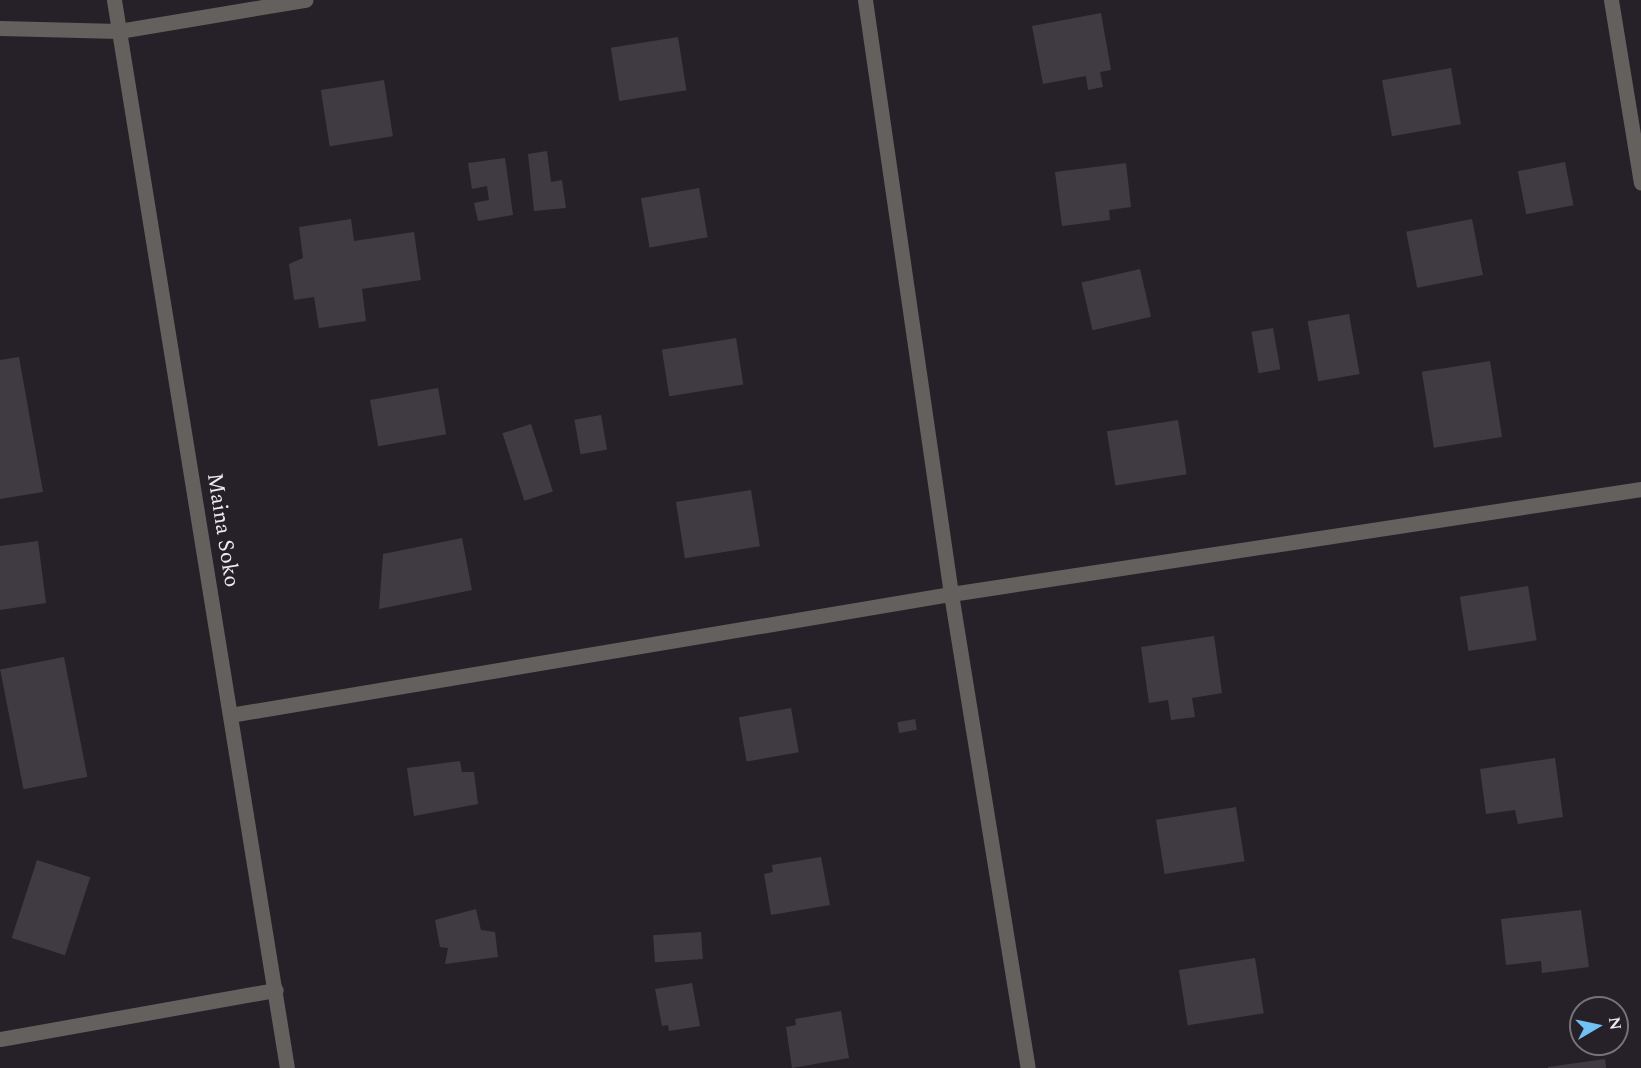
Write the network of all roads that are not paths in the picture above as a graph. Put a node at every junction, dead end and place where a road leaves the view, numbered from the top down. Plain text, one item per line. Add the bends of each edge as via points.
1 (114, 0) edge
2 (305, 0) edge
3 (865, 0) edge
4 (1611, 0) edge
5 (0, 28) edge
6 (119, 31) junction
7 (1641, 183) edge
8 (1641, 489) edge
9 (951, 594) junction
10 (230, 715) junction
11 (276, 990) junction
12 (0, 1039) edge
13 (287, 1068) edge
14 (1028, 1068) edge

1 - 6 street, Maina Soko
2 - 6 street
3 - 9 street
4 - 7 street
5 - 6 street
6 - 10 street, Maina Soko
8 - 9 street
9 - 10 street
9 - 14 street
10 - 11 street, Maina Soko
11 - 12 street
11 - 13 street, Maina Soko

